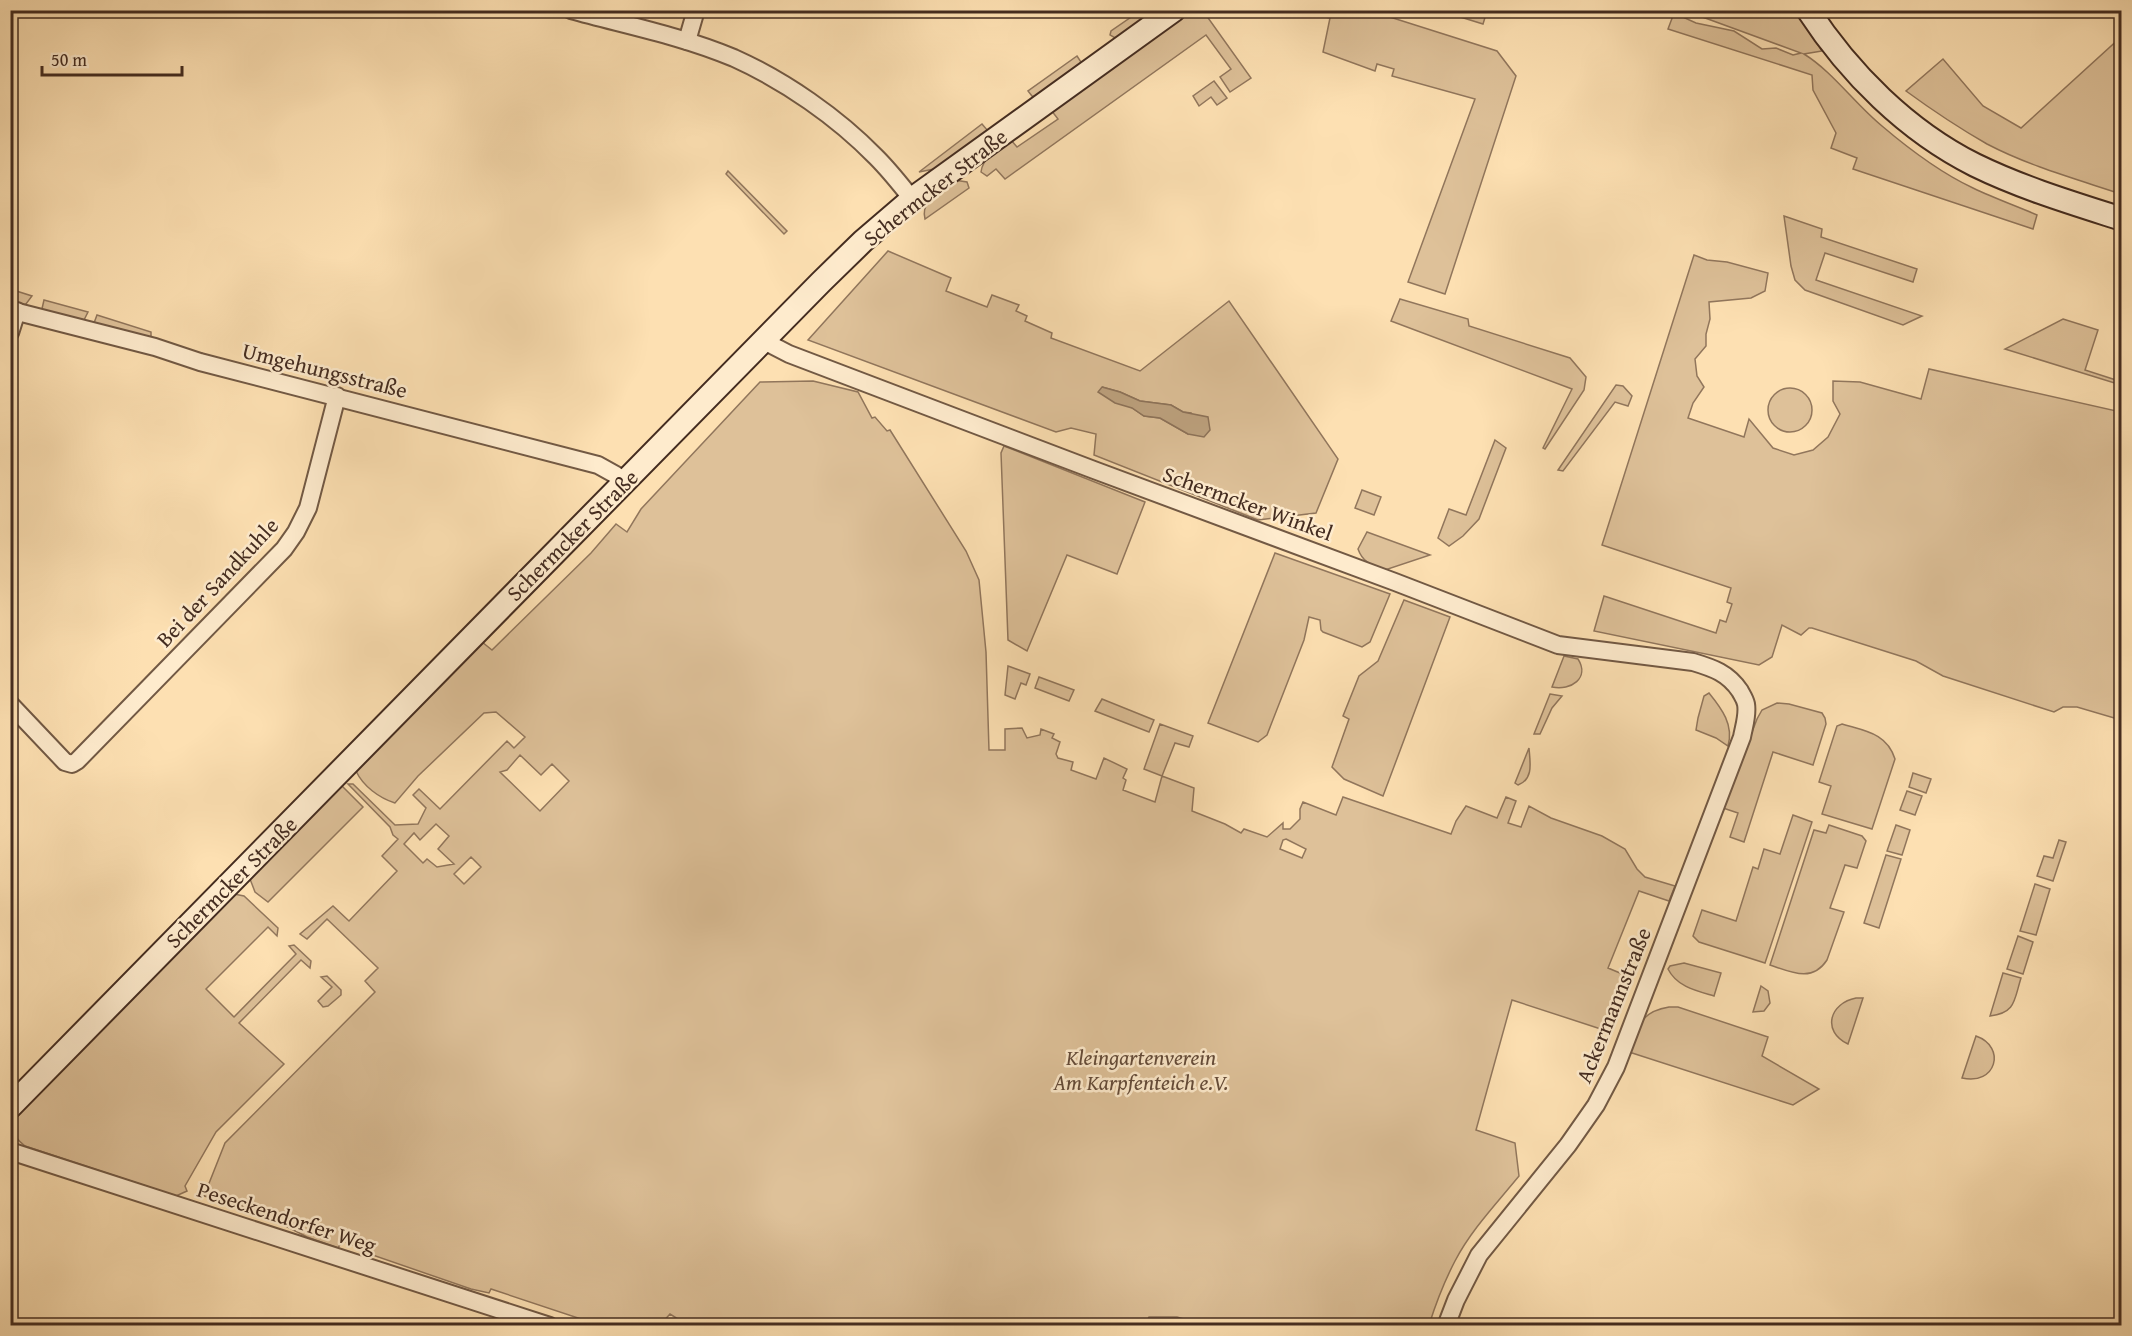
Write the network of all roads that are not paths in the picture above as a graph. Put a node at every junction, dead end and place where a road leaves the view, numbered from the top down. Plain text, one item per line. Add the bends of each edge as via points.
1 (571, 10) edge
2 (696, 10) edge
3 (1174, 10) edge
4 (1808, 10) edge
5 (687, 41) junction
6 (912, 199) junction
7 (2121, 219) edge
8 (14, 311) edge
9 (10, 333) edge
10 (764, 341) junction
11 (337, 396) junction
12 (624, 482) junction
13 (1725, 674) joint
14 (10, 704) edge
15 (10, 1107) edge
16 (10, 1151) edge
17 (550, 1326) edge
18 (1446, 1326) edge

1 - 5 street
2 - 5 street
3 - 6 main road, Schermcker Straße
4 - 7 main road via 1839,54 1876,93 1948,149 2009,180
5 - 6 street via 734,58 823,111 876,157
6 - 10 main road, Schermcker Straße via 846,257
8 - 9 street
8 - 11 street, Umgehungsstraße
10 - 12 main road, Schermcker Straße
10 - 13 street, Schermcker Winkel via 1094,471 1558,645 1693,662
11 - 12 street, Umgehungsstraße via 598,465
11 - 14 street, Bei der Sandkuhle via 308,508 284,549 77,761 65,762
12 - 15 main road, Schermcker Straße
13 - 18 street, Ackermannstraße via 1746,701 1742,737 1617,1067 1568,1145 1479,1255
16 - 17 street, Peseckendorfer Weg

